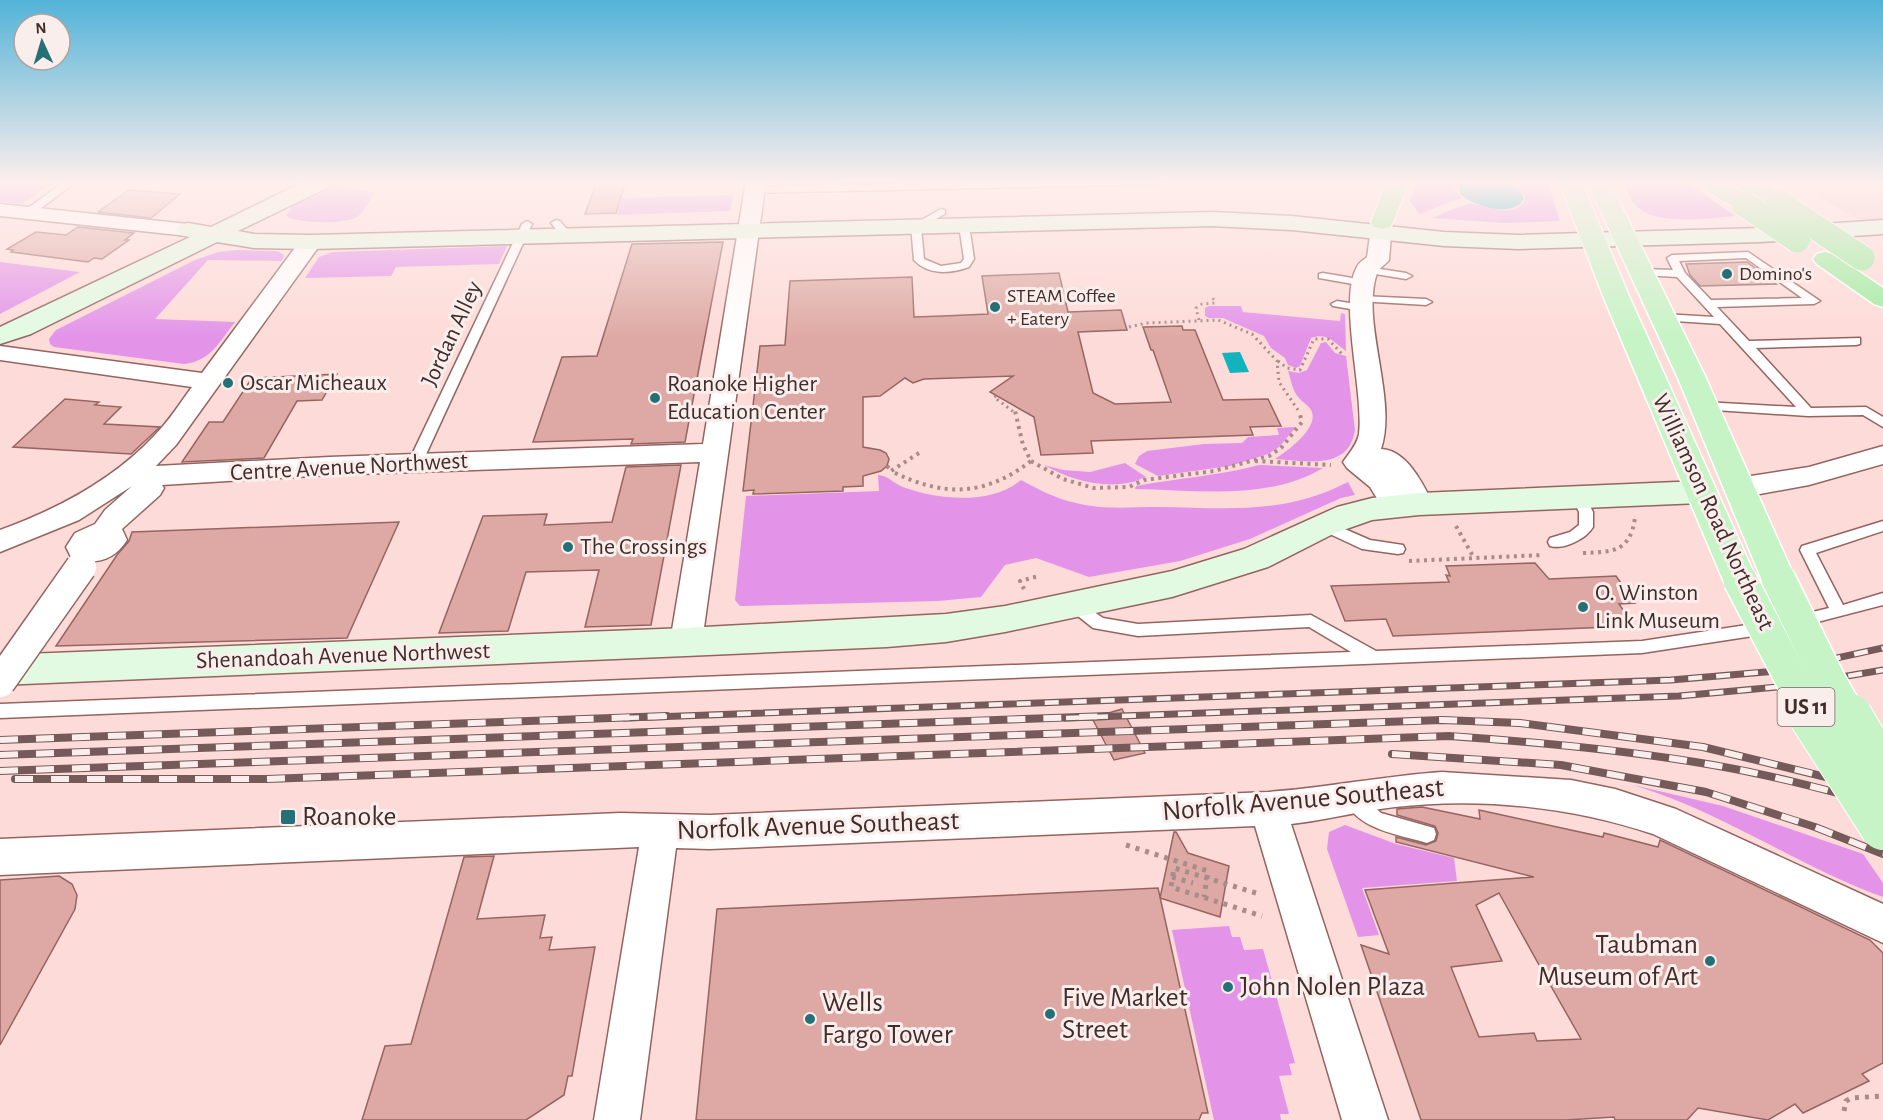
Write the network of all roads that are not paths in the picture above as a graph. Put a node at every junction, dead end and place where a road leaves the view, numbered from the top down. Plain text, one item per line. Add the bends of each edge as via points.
1 (181, 233) edge
2 (216, 233) edge
3 (228, 233) edge
4 (466, 233) edge
5 (522, 233) edge
6 (749, 233) edge
7 (917, 233) edge
8 (965, 233) edge
9 (1372, 233) edge
10 (1418, 233) edge
11 (1635, 233) edge
12 (1791, 233) edge
13 (1794, 233) edge
14 (1825, 233) edge
15 (1624, 234) junction
16 (1591, 235) junction
17 (1699, 237) junction
18 (311, 242) junction
19 (1722, 256) junction
20 (1642, 272) junction
21 (1883, 272) edge
22 (1680, 274) junction
23 (1323, 276) dead end
24 (1406, 276) dead end
25 (1364, 286) junction
26 (1883, 299) edge
27 (1426, 302) dead end
28 (1337, 304) dead end
29 (1708, 304) junction
30 (1664, 318) junction
31 (1725, 321) junction
32 (0, 326) edge
33 (0, 336) edge
34 (1856, 341) dead end
35 (1747, 345) junction
36 (0, 353) edge
37 (208, 382) junction
38 (1704, 406) junction
39 (1808, 412) junction
40 (1883, 423) edge
41 (714, 453) junction
42 (1883, 455) edge
43 (415, 463) junction
44 (139, 482) junction
45 (1738, 488) junction
46 (1700, 492) junction
47 (1579, 497) junction
48 (1408, 505) junction
49 (1324, 525) junction
50 (1883, 526) edge
51 (0, 541) edge
52 (1555, 548) road end
53 (1401, 556) road end
54 (1883, 599) edge
55 (1075, 605) junction
56 (1839, 612) junction
57 (686, 642) junction
58 (1375, 657) junction
59 (0, 670) edge
60 (0, 682) edge
61 (0, 711) edge
62 (1883, 773) edge
63 (1353, 799) junction
64 (1268, 809) junction
65 (1883, 828) edge
66 (660, 831) junction
67 (1427, 834) dead end
68 (0, 857) edge
69 (1883, 924) edge
70 (617, 1120) edge
71 (1365, 1120) edge

1 - 32 main road
2 - 33 main road
3 - 18 main road via 254,241
4 - 18 main road
5 - 43 lane, Jordan Alley
6 - 41 street
7 - 8 lane via 919,260 945,270 965,265 969,259
9 - 25 street via 1359,257
10 - 16 main road via 1482,241
11 - 15 main road
12 - 17 main road
13 - 26 highway, bridge
14 - 21 highway, bridge
15 - 16 main road
15 - 17 main road
15 - 20 main road, Williamson Road Northeast / US 11
16 - 46 main road, Williamson Road Northeast / US 11
17 - 19 lane
18 - 37 street
19 - 22 lane via 1672,258
19 - 29 lane via 1748,255 1814,301
20 - 22 lane
20 - 30 main road, Williamson Road Northeast / US 11
22 - 29 lane
23 - 25 lane
24 - 25 lane
25 - 27 lane
25 - 28 lane
25 - 48 street via 1372,435 1355,457
29 - 31 lane
30 - 31 lane
30 - 38 main road, Williamson Road Northeast / US 11
31 - 35 lane
34 - 35 lane
35 - 39 lane
36 - 37 street
37 - 44 street
38 - 39 lane
38 - 45 main road, Williamson Road Northeast / US 11
39 - 40 lane via 1866,411
41 - 43 street, Centre Avenue Northwest
41 - 57 street
42 - 45 street via 1809,476
43 - 44 street, Centre Avenue Northwest
44 - 51 street via 105,493 58,519
44 - 60 street, bridge
45 - 62 main road, Williamson Road Northeast / US 11, bridge via 1829,681
46 - 47 main road, Shenandoah Avenue Northwest
46 - 65 main road, Williamson Road Northeast / US 11, bridge via 1740,580 1815,724
47 - 48 main road, Shenandoah Avenue Northwest
47 - 52 lane via 1586,512 1586,527
48 - 49 main road, Shenandoah Avenue Northwest via 1348,515
49 - 53 lane
49 - 55 main road, Shenandoah Avenue Northwest via 1265,555 1215,572
50 - 56 lane via 1807,550
54 - 56 lane
55 - 57 main road, Shenandoah Avenue Northwest via 946,628
55 - 58 lane via 1099,624 1138,630 1311,621
56 - 58 lane via 1728,635 1642,647
57 - 59 main road, Shenandoah Avenue Northwest
58 - 61 lane
63 - 64 street, Norfolk Avenue Southeast
63 - 67 lane via 1375,820
63 - 69 street, Norfolk Avenue Southeast via 1442,788 1571,796 1615,805 1663,821
64 - 66 street, Norfolk Avenue Southeast
64 - 71 street
66 - 68 street, Norfolk Avenue Southeast
66 - 70 street

